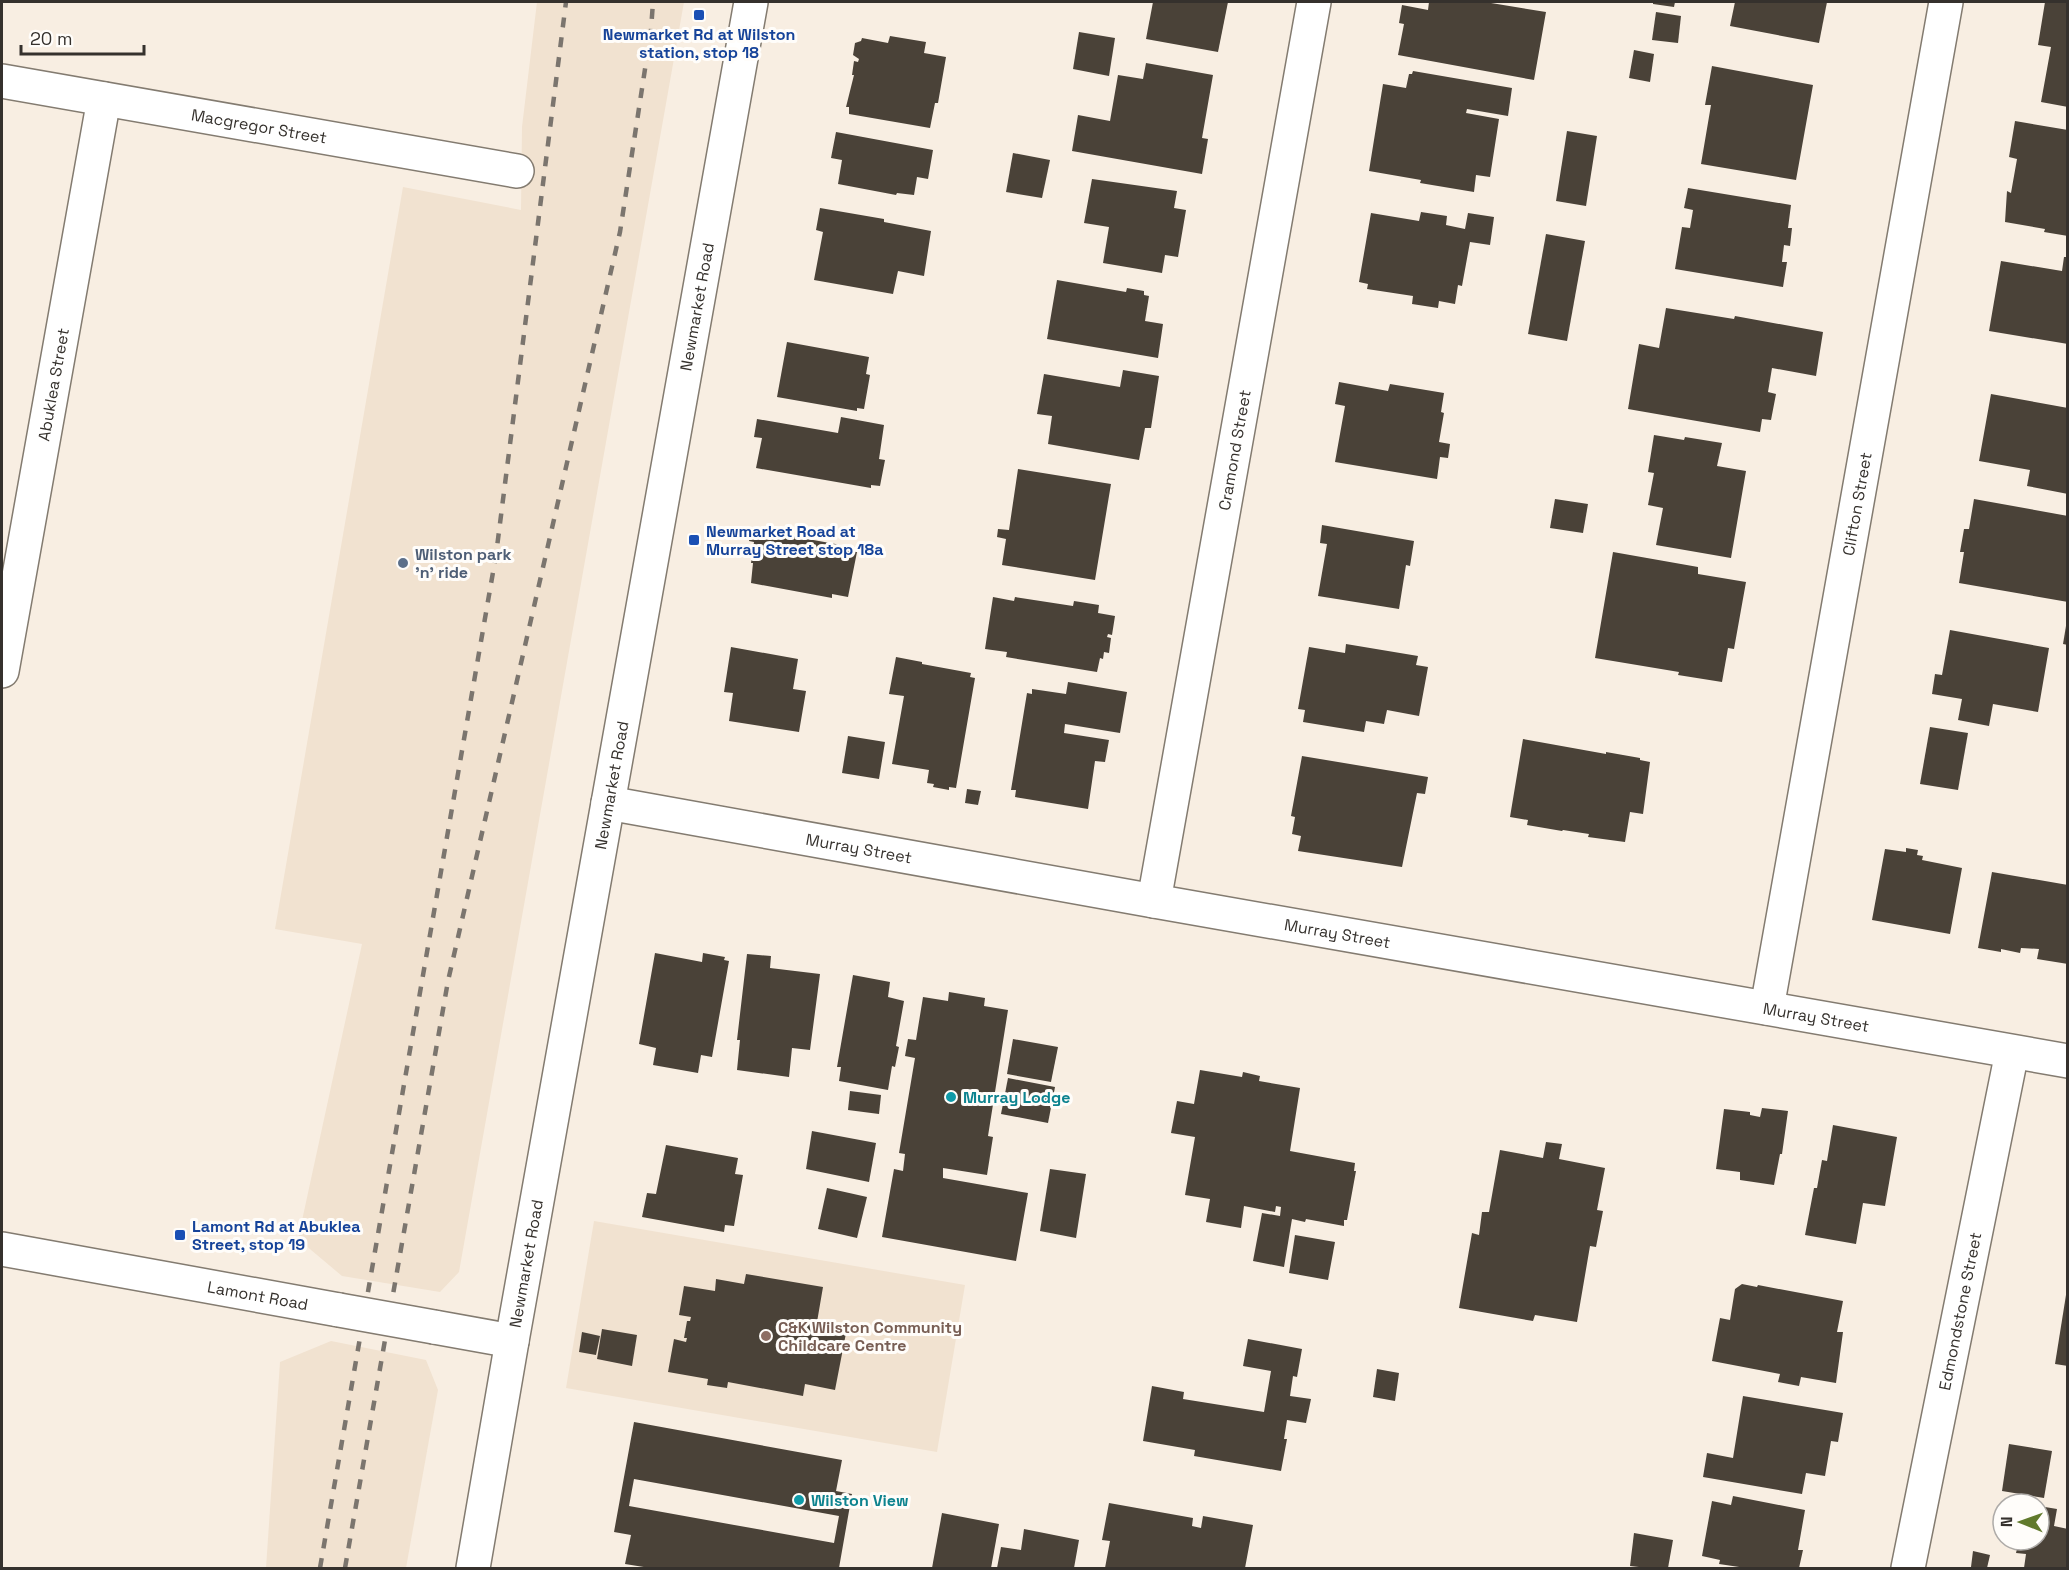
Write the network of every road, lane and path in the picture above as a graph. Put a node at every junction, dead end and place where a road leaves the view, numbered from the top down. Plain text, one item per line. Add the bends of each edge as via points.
1 (751, 2) edge
2 (1314, 2) edge
3 (1946, 2) edge
4 (2, 81) edge
5 (104, 99) junction
6 (517, 171) dead end
7 (2, 671) edge
8 (608, 802) junction
9 (1154, 901) junction
10 (1767, 1008) junction
11 (2012, 1052) junction
12 (2067, 1061) edge
13 (2, 1249) edge
14 (512, 1341) junction
15 (473, 1569) edge
16 (1908, 1569) edge

1 - 8 street, Newmarket Road
2 - 9 street, Cramond Street
3 - 10 street, Clifton Street
4 - 5 street, Macgregor Street
5 - 6 street, Macgregor Street
5 - 7 street, Abuklea Street
8 - 9 street, Murray Street
8 - 14 street, Newmarket Road
9 - 10 street, Murray Street
10 - 11 street, Murray Street
11 - 12 street, Murray Street
11 - 16 street, Edmondstone Street
13 - 14 street, Lamont Road, bridge
14 - 15 street, Newmarket Road

